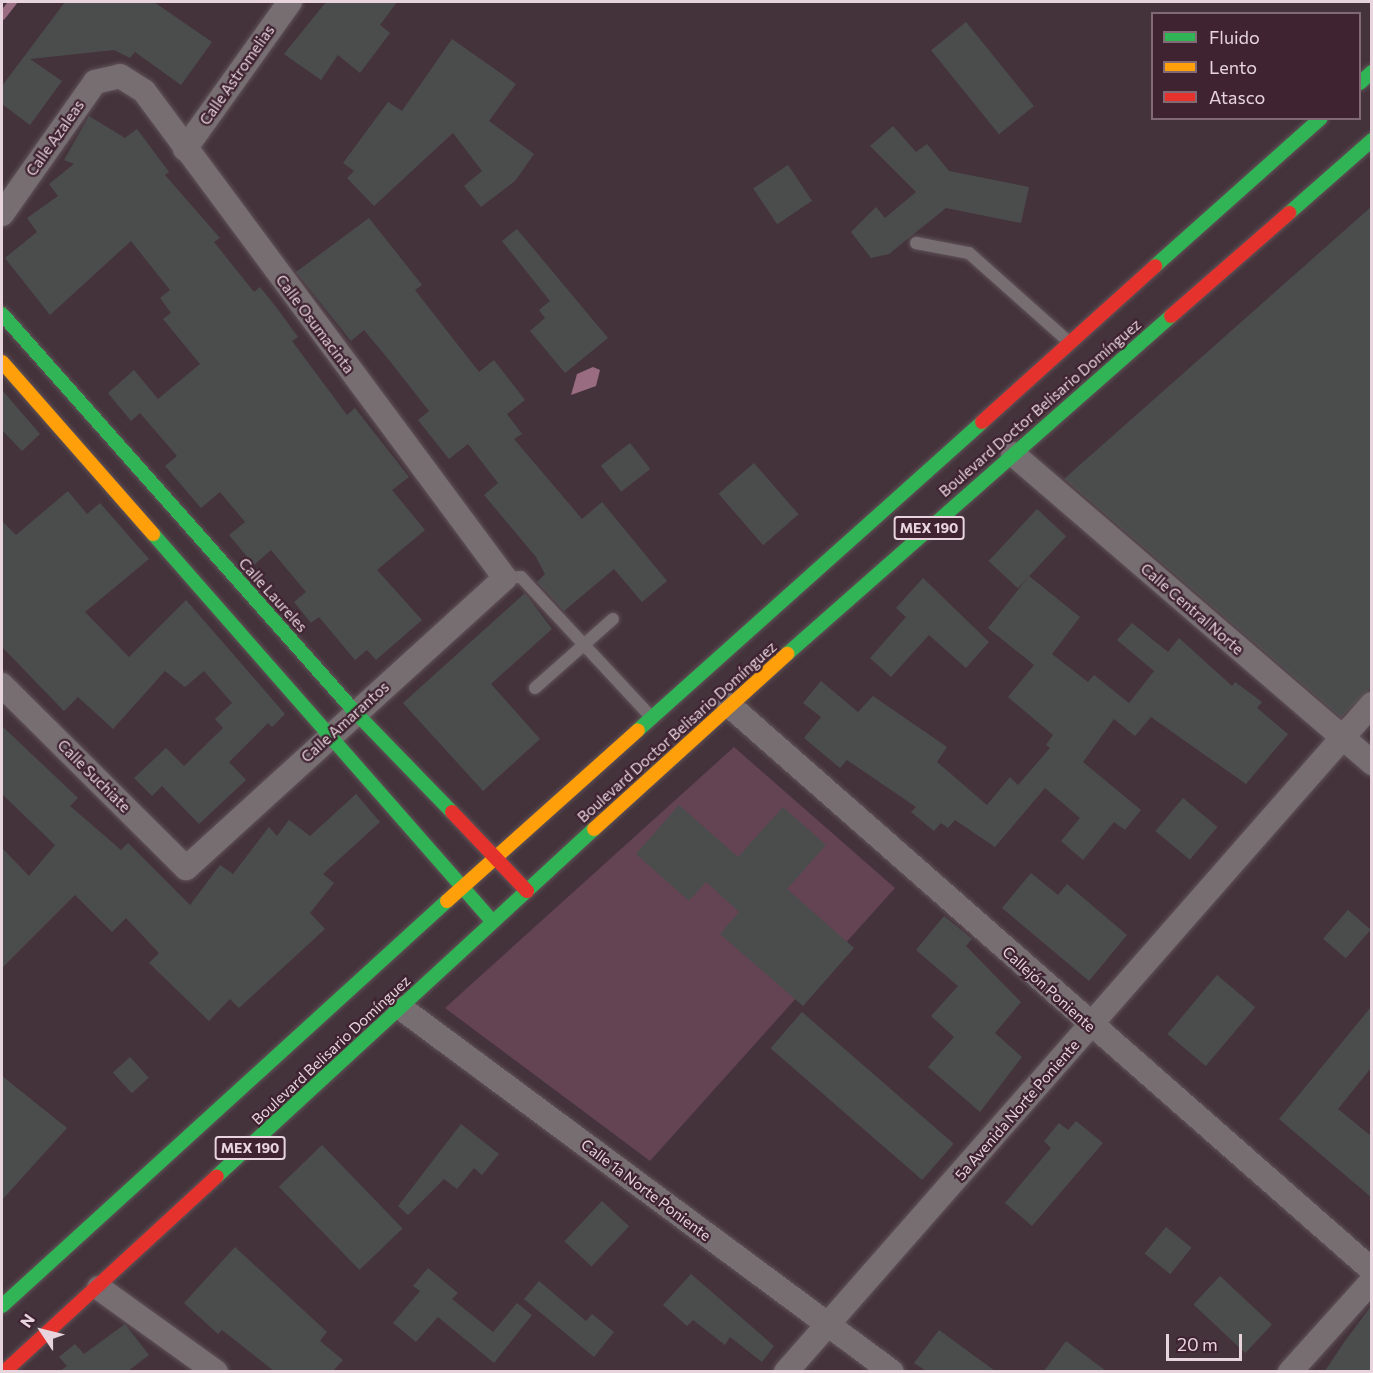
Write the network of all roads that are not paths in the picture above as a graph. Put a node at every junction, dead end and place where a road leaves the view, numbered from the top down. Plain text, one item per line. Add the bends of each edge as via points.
1 (290, 2) edge
2 (120, 76) joint
3 (1319, 120) edge
4 (1371, 140) edge
5 (185, 149) junction
6 (2, 214) edge
7 (916, 243) dead end
8 (2, 314) edge
9 (1072, 345) junction
10 (2, 362) edge
11 (1013, 454) junction
12 (505, 578) junction
13 (613, 619) dead end
14 (584, 645) junction
15 (2, 685) edge
16 (535, 688) dead end
17 (1371, 704) edge
18 (729, 705) junction
19 (356, 713) junction
20 (652, 718) junction
21 (330, 734) junction
22 (1341, 738) junction
23 (1371, 763) edge
24 (499, 858) junction
25 (186, 868) joint
26 (465, 887) junction
27 (527, 891) junction
28 (492, 921) junction
29 (401, 1008) junction
30 (1091, 1026) junction
31 (1371, 1270) edge
32 (1371, 1281) edge
33 (99, 1288) junction
34 (2, 1306) edge
35 (828, 1324) junction
36 (4, 1371) edge
37 (216, 1371) edge
38 (786, 1371) edge
39 (892, 1371) edge
40 (1290, 1371) edge

1 - 5 street, Calle Astromelias
2 - 5 street, Calle Osumacinta via 144,91
2 - 6 street, Calle Azaleas via 95,82
3 - 9 main road, Boulevard Doctor Belisario Domínguez / MEX 190
4 - 11 main road, Boulevard Doctor Belisario Domínguez / MEX 190
5 - 12 street, Calle Osumacinta
7 - 9 lane via 969,253
8 - 19 main road, Calle Laureles
9 - 20 main road, Boulevard Doctor Belisario Domínguez / MEX 190
10 - 21 main road
11 - 18 main road, Boulevard Doctor Belisario Domínguez / MEX 190
11 - 22 street, Calle Central Norte
12 - 14 lane via 521,577
12 - 19 street, Calle Amarantos
13 - 14 lane
14 - 16 lane
14 - 20 lane
15 - 25 street, Calle Suchiate
17 - 22 street, 5a Avenida Norte Poniente
18 - 27 main road, Boulevard Doctor Belisario Domínguez / MEX 190
18 - 30 street, Callejón Poniente
19 - 21 street, Calle Amarantos
19 - 24 main road, Calle Laureles
20 - 24 main road, Boulevard Doctor Belisario Domínguez / MEX 190
21 - 25 street, Calle Amarantos
21 - 26 main road
22 - 23 street, Calle Central Norte
22 - 30 street, 5a Avenida Norte Poniente
24 - 26 main road, Boulevard Doctor Belisario Domínguez / MEX 190
24 - 27 main road, Calle Laureles
26 - 28 main road
26 - 34 main road, Boulevard Belisario Domínguez / MEX 190
27 - 28 main road, Boulevard Doctor Belisario Domínguez / MEX 190
28 - 29 main road, Boulevard Belisario Domínguez / MEX 190
29 - 33 main road, Boulevard Belisario Domínguez / MEX 190
29 - 35 street, Calle 1a Norte Poniente
30 - 31 street, Callejón Poniente
30 - 35 street, 5a Avenida Norte Poniente
32 - 40 street
33 - 36 main road, Boulevard Belisario Domínguez / MEX 190
33 - 37 street
35 - 38 street, 5a Avenida Norte Poniente
35 - 39 street, Calle 1a Norte Poniente

